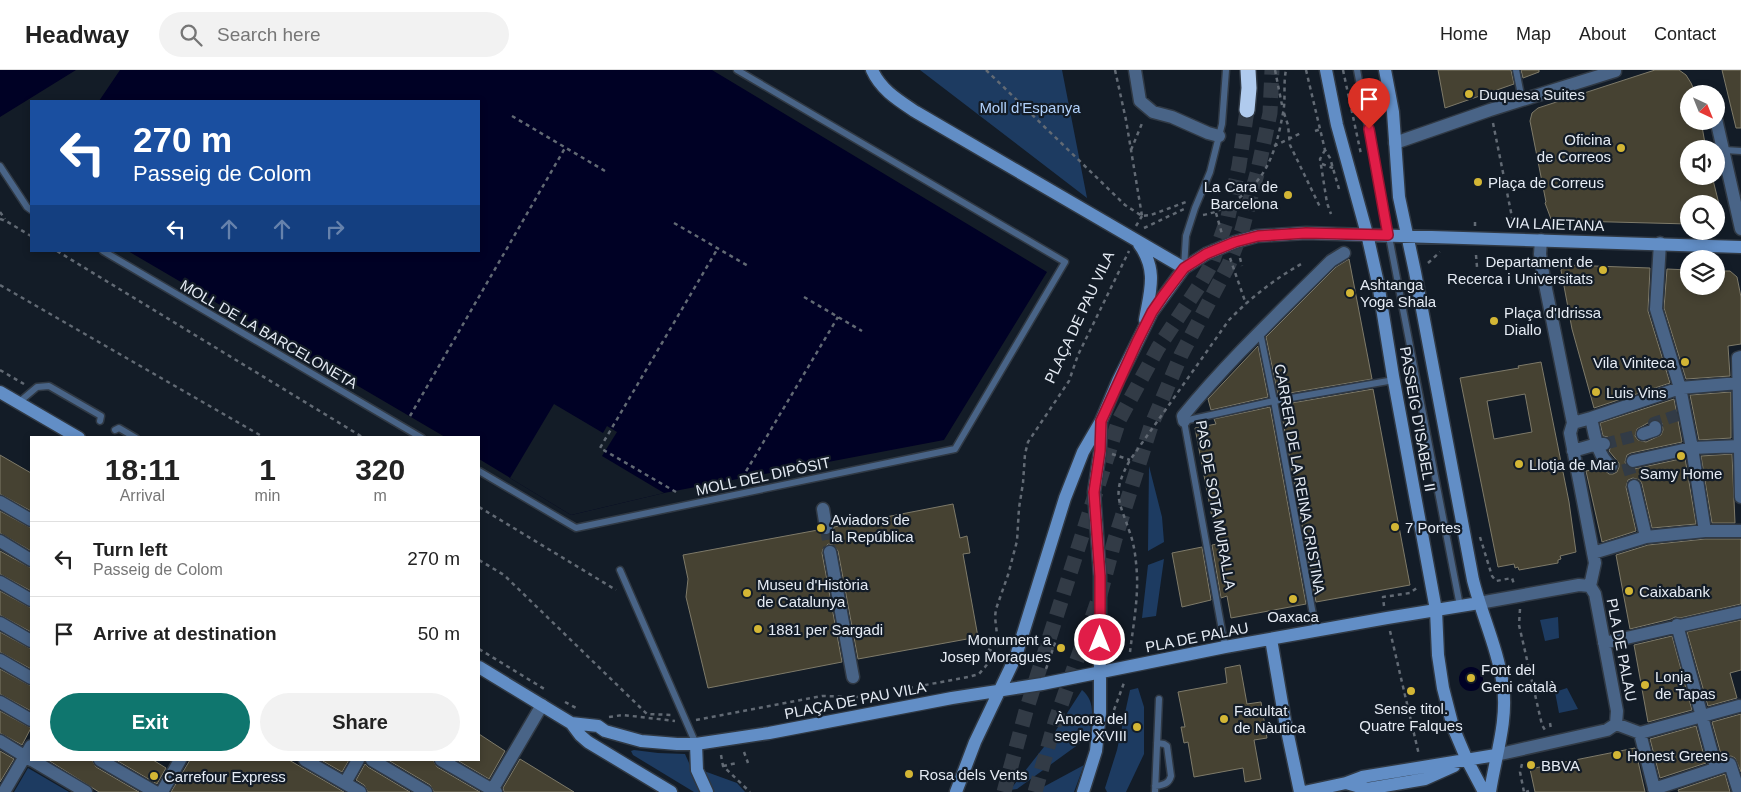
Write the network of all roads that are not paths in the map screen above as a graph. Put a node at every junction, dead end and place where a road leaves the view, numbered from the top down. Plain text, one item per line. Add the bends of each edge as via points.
1 (737, 70) edge
2 (872, 70) edge
3 (1135, 70) edge
4 (1226, 70) edge
5 (1248, 70) edge
6 (1326, 70) edge
7 (1356, 70) edge
8 (1385, 70) edge
9 (1516, 70) edge
10 (1615, 71) edge
11 (1522, 100) junction
12 (1247, 110) tunnel mouth
13 (1219, 136) junction
14 (1395, 143) junction
15 (1725, 150) edge
16 (1741, 150) edge
17 (1725, 155) edge
18 (0, 166) edge
19 (29, 208) edge
20 (1741, 228) edge
21 (1367, 234) junction
22 (1388, 235) junction
23 (1408, 237) junction
24 (1540, 240) junction
25 (1136, 241) junction
26 (1660, 243) junction
27 (1741, 247) edge
28 (105, 252) edge
29 (1344, 253) dead end
30 (1184, 268) junction
31 (1143, 330) junction
32 (1260, 332) junction
33 (1739, 357) edge
34 (1394, 380) junction
35 (1739, 382) junction
36 (1680, 388) junction
37 (0, 392) edge
38 (1274, 401) junction
39 (18, 403) junction
40 (1591, 418) junction
41 (1184, 420) junction
42 (100, 421) dead end
43 (1101, 421) junction
44 (1573, 423) junction
45 (1654, 427) tunnel mouth
46 (115, 430) dead end
47 (1643, 434) tunnel mouth
48 (76, 436) edge
49 (133, 436) edge
50 (419, 436) edge
51 (1601, 444) junction
52 (1740, 446) junction
53 (1692, 448) junction
54 (1573, 451) junction
55 (1633, 461) dead end
56 (1611, 466) dead end
57 (480, 472) edge
58 (1634, 486) tunnel mouth
59 (1741, 498) edge
60 (0, 502) edge
61 (823, 509) dead end
62 (30, 519) edge
63 (826, 528) tunnel mouth
64 (1705, 531) junction
65 (1741, 531) edge
66 (1646, 537) junction
67 (0, 541) edge
68 (830, 552) tunnel mouth
69 (1593, 553) junction
70 (30, 559) edge
71 (620, 570) dead end
72 (0, 582) edge
73 (1590, 586) junction
74 (30, 599) edge
75 (1479, 603) junction
76 (1460, 606) junction
77 (1436, 610) junction
78 (1741, 612) edge
79 (0, 622) edge
80 (1677, 626) junction
81 (1316, 631) junction
82 (1271, 639) junction
83 (30, 640) edge
84 (1604, 642) junction
85 (1225, 648) junction
86 (0, 660) edge
87 (480, 669) edge
88 (1101, 673) junction
89 (30, 677) edge
90 (853, 677) dead end
91 (1001, 690) junction
92 (1159, 699) dead end
93 (0, 702) edge
94 (542, 705) junction
95 (1739, 706) dead end
96 (1703, 717) junction
97 (30, 719) edge
98 (571, 723) junction
99 (1616, 724) junction
100 (1640, 733) junction
101 (0, 742) edge
102 (1157, 743) junction
103 (696, 744) junction
104 (30, 756) edge
105 (1496, 756) junction
106 (1467, 760) junction
107 (38, 761) edge
108 (102, 761) edge
109 (177, 761) edge
110 (307, 761) edge
111 (357, 761) edge
112 (374, 761) edge
113 (443, 761) edge
114 (1716, 768) junction
115 (345, 783) junction
116 (1347, 788) edge
117 (1155, 789) edge
118 (493, 791) edge
119 (1655, 791) edge
120 (4, 792) edge
121 (86, 792) edge
122 (155, 792) edge
123 (162, 792) edge
124 (360, 792) edge
125 (426, 792) edge
126 (671, 792) edge
127 (707, 792) edge
128 (956, 792) edge
129 (1083, 792) edge
130 (1302, 792) edge
131 (1484, 792) edge
132 (1490, 792) edge
133 (1739, 792) edge

1 - 57 lane, MOLL DEL DIPÒSIT via 1065,262 955,449 576,528
2 - 25 street via 888,92 916,112
3 - 13 street via 1140,101 1153,112
4 - 13 lane
5 - 12 highway
6 - 21 street, PASSEIG D'ISABEL II via 1337,125
7 - 22 lane, PASSEIG D'ISABEL II
8 - 14 street, PASSEIG D'ISABEL II
9 - 11 lane
10 - 11 street
11 - 14 street
13 - 30 lane via 1210,172 1186,236
14 - 23 street, PASSEIG D'ISABEL II via 1399,197
15 - 16 lane
17 - 20 street
18 - 19 lane
21 - 22 street, VIA LAIETANA
21 - 30 street via 1258,236 1206,254
21 - 34 street, PASSEIG D'ISABEL II
22 - 23 street, VIA LAIETANA
22 - 76 lane, PASSEIG D'ISABEL II
23 - 24 street, VIA LAIETANA
23 - 75 street, PASSEIG D'ISABEL II
24 - 26 street, VIA LAIETANA
24 - 44 street via 1544,279
25 - 30 street
25 - 31 street via 1150,264 1152,275
26 - 27 street, VIA LAIETANA
26 - 36 street via 1656,309
28 - 50 lane, MOLL DE LA BARCELONETA
29 - 32 street, PAS DE SOTA MURALLA via 1331,261
30 - 31 street
31 - 43 street
32 - 38 lane, CARRER DE LA REINA CRISTINA
32 - 41 street, PAS DE SOTA MURALLA via 1204,391 1183,416
33 - 35 street
34 - 38 lane
34 - 77 street, PASSEIG D'ISABEL II
35 - 36 street
35 - 52 street
36 - 40 street
36 - 53 street via 1681,414
37 - 39 street
38 - 41 lane
38 - 81 lane, CARRER DE LA REINA CRISTINA
39 - 42 lane via 37,387 49,386 101,416
39 - 48 street
40 - 44 street
40 - 51 street
41 - 85 lane, PAS DE SOTA MURALLA
43 - 88 street via 1094,492 1100,576
43 - 91 street via 1071,482 1026,627
44 - 54 street via 1570,433
45 - 47 street via 1655,430
46 - 49 lane via 119,428
51 - 54 street
51 - 56 street via 1604,461
52 - 53 street
52 - 59 street
53 - 55 street
53 - 64 street
54 - 69 street
58 - 66 street
60 - 62 street
61 - 63 street
64 - 65 street
64 - 66 street
66 - 69 street
67 - 70 street
68 - 90 street, PLAÇA DE PAU VILA
69 - 73 street via 1595,566
71 - 103 lane
72 - 74 street
73 - 75 street, PLA DE PALAU via 1579,584
73 - 84 street, PLA DE PALAU via 1595,594
75 - 76 street, PLA DE PALAU
75 - 105 street, PASSEIG D'ISABEL II via 1492,635 1503,688 1503,720
76 - 77 street, PLA DE PALAU
77 - 81 street, PLA DE PALAU
77 - 106 street, PASSEIG D'ISABEL II via 1443,688 1453,726
78 - 80 street
79 - 83 street
80 - 84 street
80 - 96 street
81 - 82 street, PLA DE PALAU
82 - 85 street, PLA DE PALAU
82 - 130 street, PLA DE PALAU via 1285,721
84 - 99 street, PLA DE PALAU via 1617,711
85 - 88 street, PLA DE PALAU
86 - 89 street
87 - 94 street
88 - 91 street, PLAÇA DE PAU VILA
88 - 129 street via 1096,751
91 - 103 street, PLAÇA DE PAU VILA
91 - 128 street via 975,742
92 - 102 lane
93 - 97 street
94 - 98 street
94 - 118 street
95 - 96 street
96 - 100 street
96 - 114 street
98 - 103 street, PLAÇA DE PAU VILA via 598,726 641,741
98 - 126 street via 588,742
99 - 100 street
99 - 105 street, PLA DE PALAU via 1607,730
100 - 119 street
101 - 104 street
102 - 117 lane
102 - 117 lane via 1167,746 1172,776 1170,781
103 - 127 street via 696,770
104 - 120 street
105 - 106 street, PLA DE PALAU
105 - 132 street, PASSEIG D'ISABEL II
106 - 116 street, PLA DE PALAU via 1362,777
106 - 131 street, PASSEIG D'ISABEL II
107 - 121 street
108 - 122 street
109 - 123 street
110 - 115 street
111 - 115 street
112 - 125 street
113 - 118 street
114 - 119 street
114 - 133 street via 1730,764
115 - 124 street
116 - 130 street, PLA DE PALAU

